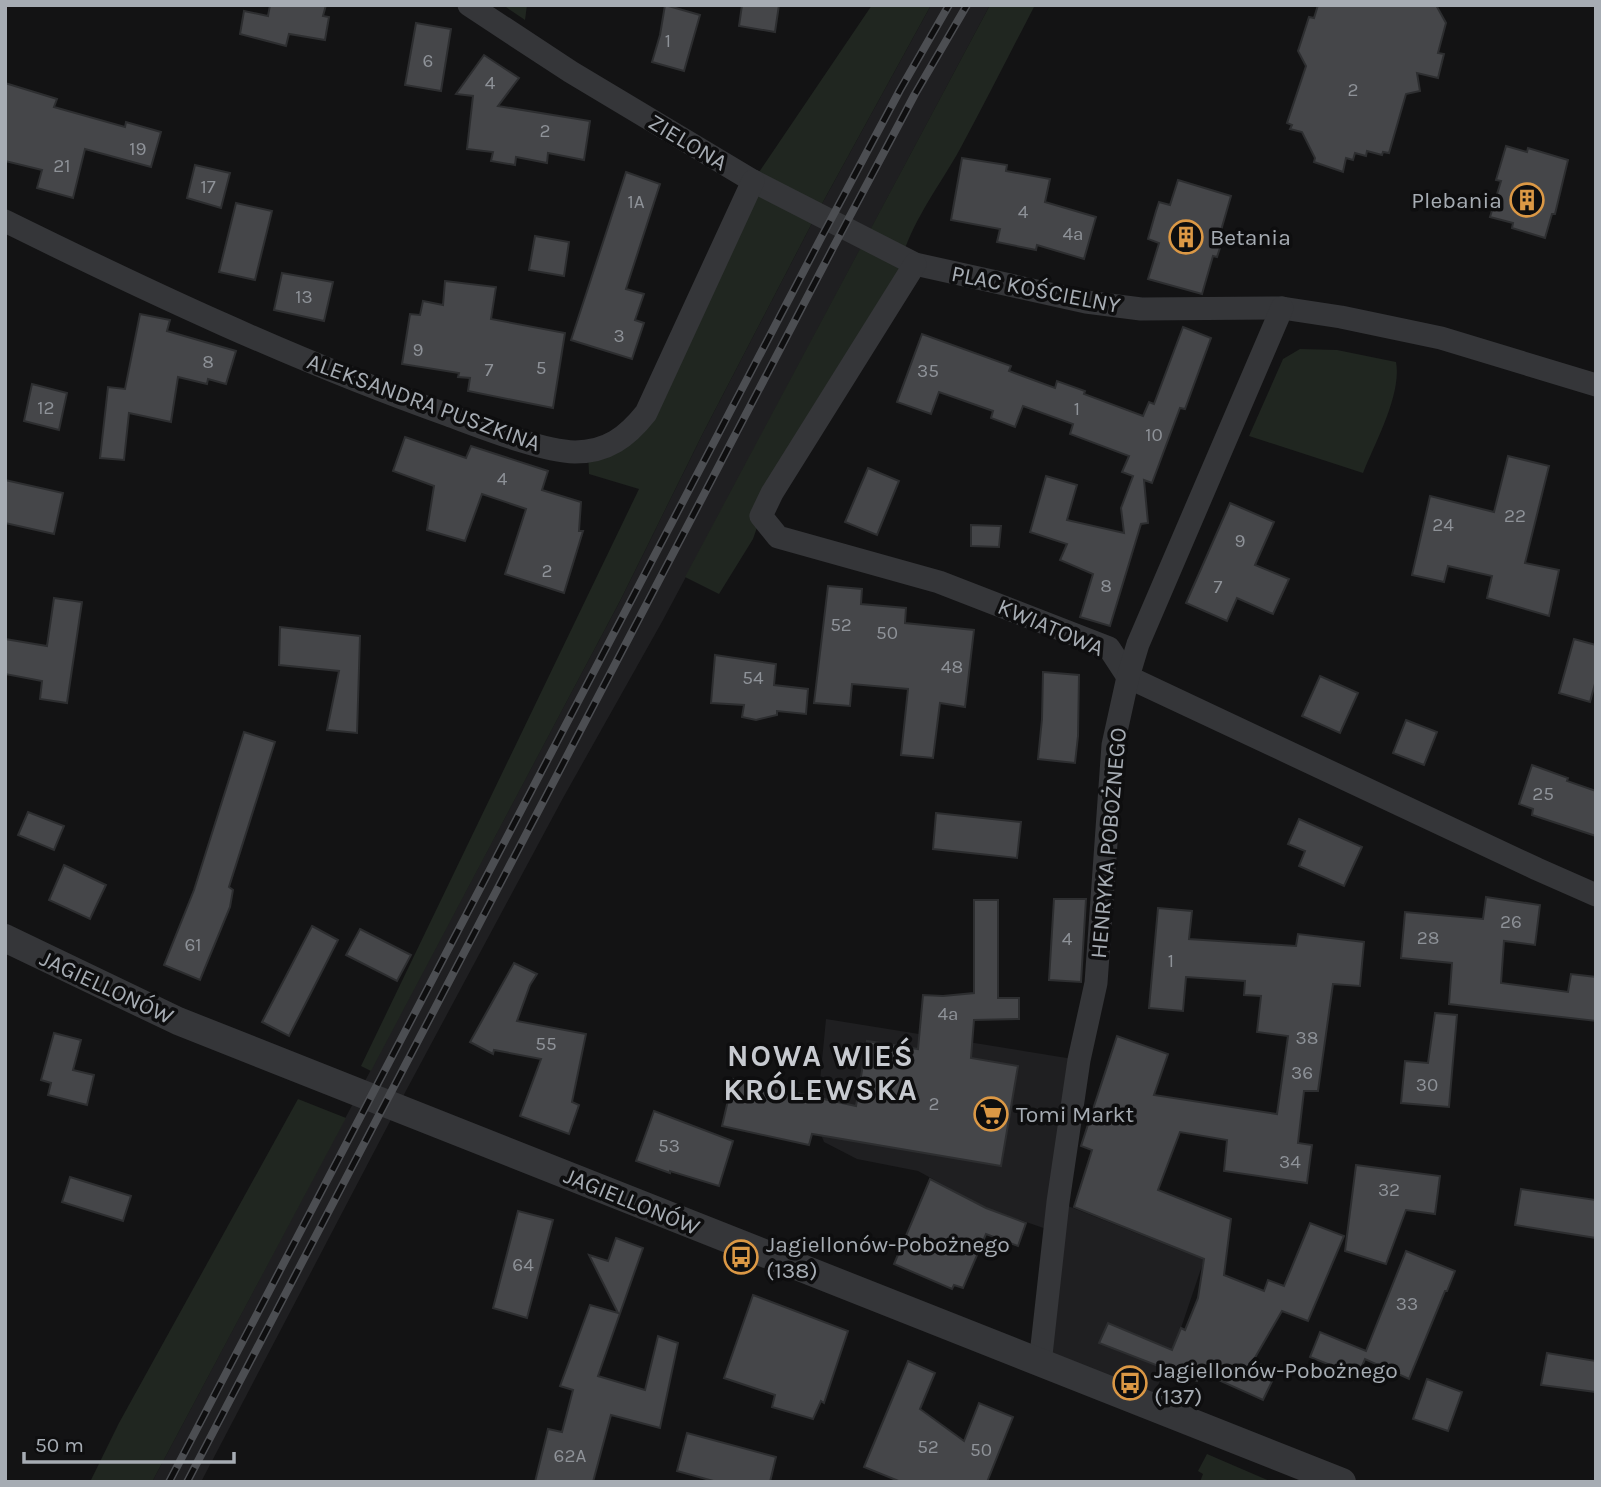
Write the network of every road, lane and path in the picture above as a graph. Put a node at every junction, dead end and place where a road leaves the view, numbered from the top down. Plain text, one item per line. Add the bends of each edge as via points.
1 (469, 5) edge
2 (753, 181) junction
3 (5, 221) edge
4 (915, 264) junction
5 (1282, 308) junction
6 (1596, 385) edge
7 (1128, 677) junction
8 (1596, 895) edge
9 (5, 938) edge
10 (1040, 1364) junction
11 (1342, 1482) edge

1 - 2 street, ZIELONA via 570,72
2 - 3 street, ALEKSANDRA PUSZKINA via 646,413 615,443 577,452 539,445 399,398
2 - 4 street, ZIELONA
4 - 5 street, PLAC KOŚCIELNY via 1086,303 1141,309
4 - 7 street, KWIATOWA via 761,516 778,537 939,582 1109,648
5 - 6 street, PLAC KOŚCIELNY via 1441,338
5 - 7 street, HENRYKA POBOŻNEGO
7 - 8 street, KWIATOWA
7 - 10 street, HENRYKA POBOŻNEGO via 1113,745 1096,983 1058,1202
9 - 10 street, JAGIELLONÓW via 178,1021
10 - 11 street, JAGIELLONÓW

